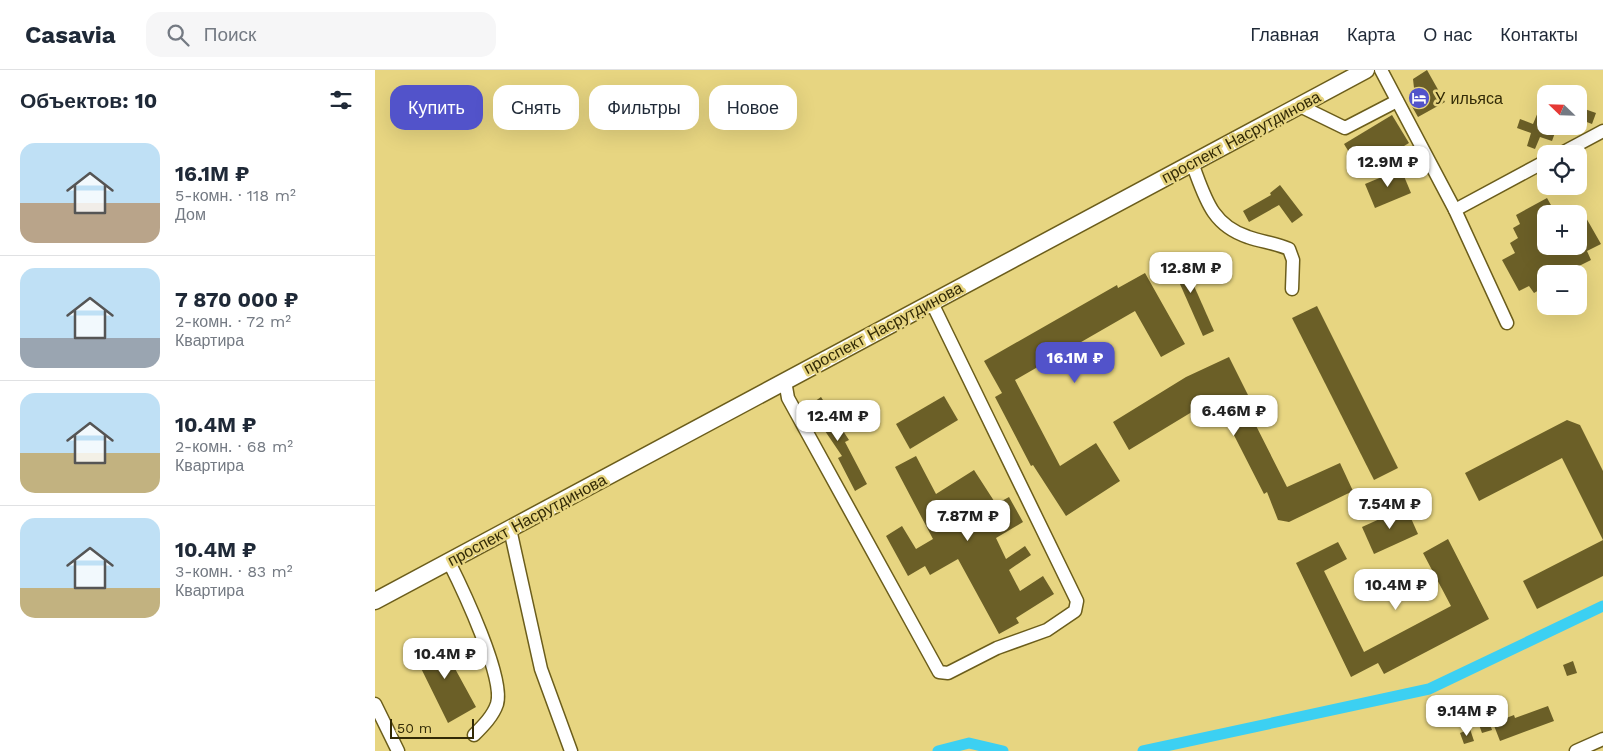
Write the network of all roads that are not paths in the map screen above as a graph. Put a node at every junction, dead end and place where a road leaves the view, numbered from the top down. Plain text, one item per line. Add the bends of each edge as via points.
1 (1366, 70) edge
2 (1381, 70) edge
3 (1300, 106) junction
4 (1400, 106) junction
5 (1603, 131) edge
6 (1577, 145) edge
7 (1192, 163) junction
8 (1537, 166) edge
9 (1455, 210) junction
10 (1292, 289) dead end
11 (931, 301) junction
12 (1507, 323) dead end
13 (785, 381) junction
14 (509, 529) junction
15 (449, 562) junction
16 (375, 602) edge
17 (375, 704) edge
18 (474, 735) dead end
19 (1603, 739) edge
20 (398, 751) edge
21 (571, 751) edge
22 (1576, 751) edge

1 - 3 main road, проспект Насрутдинова
2 - 4 street
3 - 4 street via 1345,128
3 - 7 main road, проспект Насрутдинова
4 - 9 street
5 - 6 street
7 - 10 street via 1218,220 1231,230 1289,249 1293,260
7 - 11 main road, проспект Насрутдинова
8 - 9 street
9 - 12 street
11 - 13 main road, проспект Насрутдинова
11 - 13 street via 1077,601 1075,612 1047,630 997,648 948,673 939,672 788,398
13 - 14 main road, проспект Насрутдинова
14 - 15 main road, проспект Насрутдинова
14 - 21 street via 541,669
15 - 16 main road, проспект Насрутдинова
15 - 18 street via 477,624 497,686 497,703 491,717
17 - 20 street
19 - 22 street

